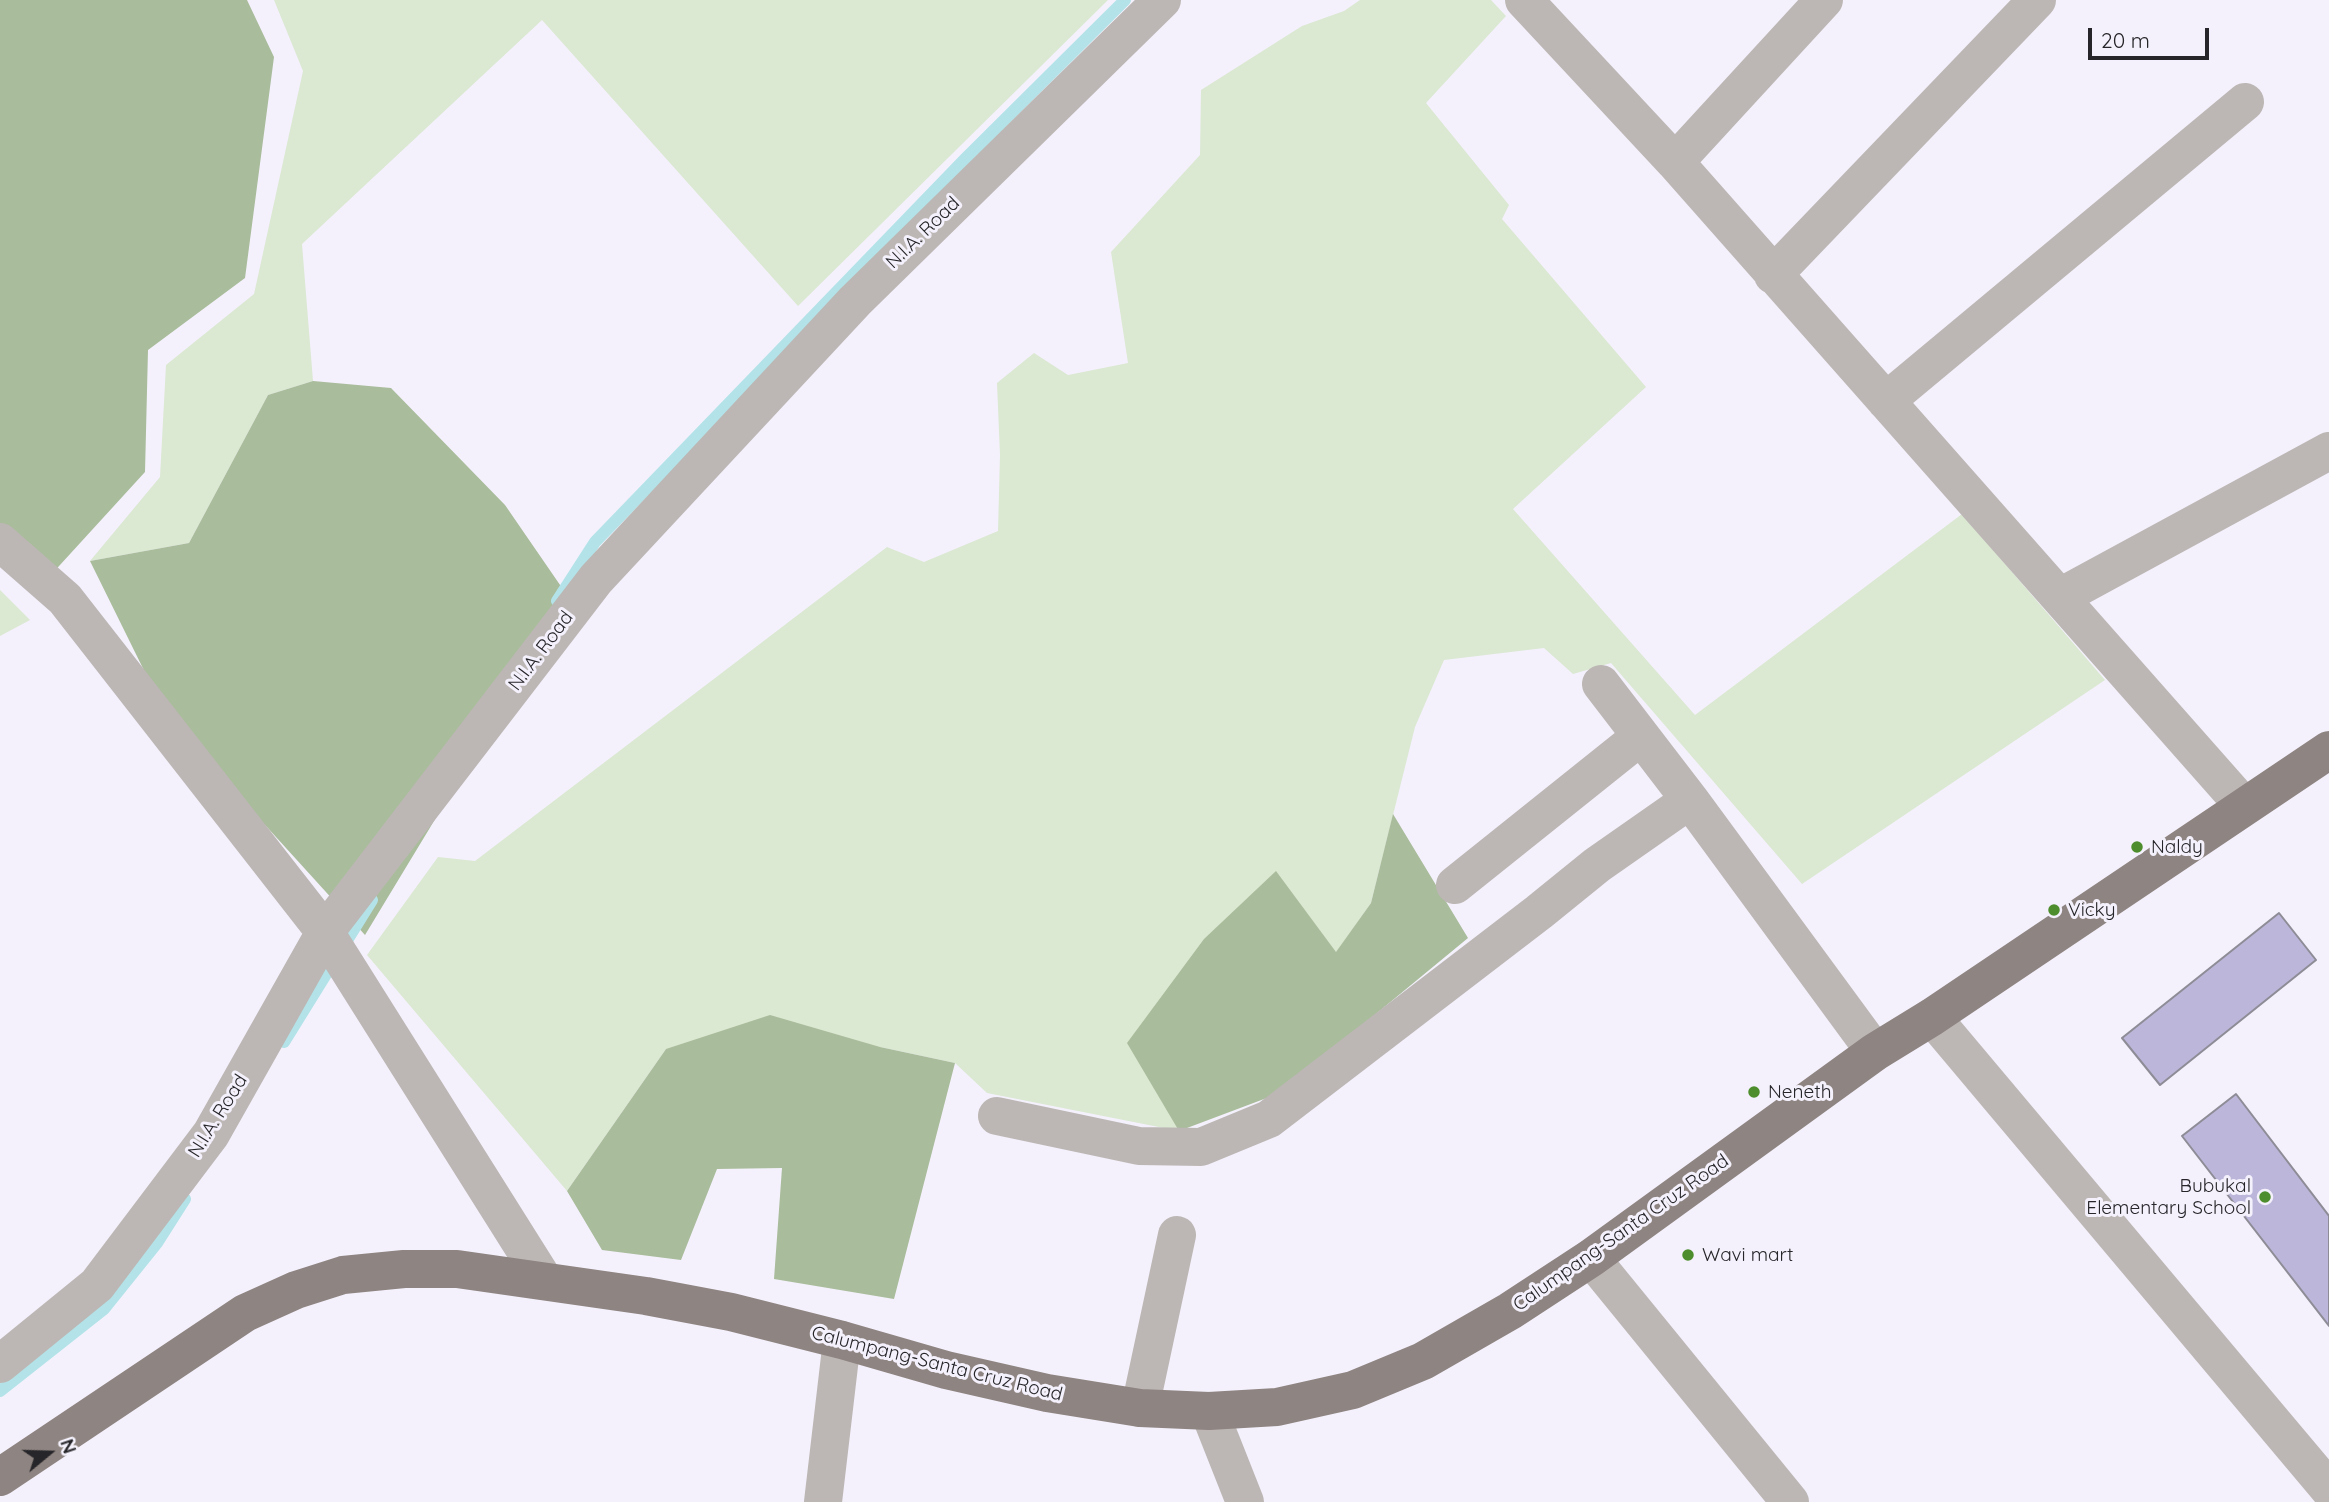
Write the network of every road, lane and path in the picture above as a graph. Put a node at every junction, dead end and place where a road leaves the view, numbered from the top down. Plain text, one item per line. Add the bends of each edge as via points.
1 (1162, 0) edge
2 (1524, 0) edge
3 (1824, 0) edge
4 (2037, 0) edge
5 (2245, 102) dead end
6 (1675, 162) junction
7 (1773, 275) junction
8 (1886, 401) junction
9 (2329, 451) edge
10 (0, 542) edge
11 (2060, 597) junction
12 (1601, 684) dead end
13 (1640, 737) junction
14 (2329, 750) edge
15 (1690, 800) junction
16 (2244, 806) junction
17 (1455, 885) dead end
18 (325, 932) junction
19 (1932, 1017) junction
20 (1875, 1052) junction
21 (997, 1116) dead end
22 (1177, 1235) dead end
23 (1591, 1258) junction
24 (544, 1280) junction
25 (842, 1340) junction
26 (0, 1364) edge
27 (1140, 1408) junction
28 (1209, 1411) junction
29 (0, 1477) edge
30 (2329, 1489) edge
31 (823, 1502) edge
32 (1245, 1502) edge
33 (1790, 1502) edge

1 - 18 street, N.I.A. Road via 855,301 596,579
2 - 6 street
3 - 6 street
4 - 7 street
5 - 8 street
6 - 7 street
7 - 8 street
8 - 11 street
9 - 11 street
10 - 18 street via 65,599
11 - 16 street
12 - 13 street
13 - 15 street
13 - 17 street
14 - 16 main road, Calumpang-Santa Cruz Road
15 - 20 street
15 - 21 street via 1597,865 1269,1119 1201,1147 1139,1146
16 - 19 main road, Calumpang-Santa Cruz Road
18 - 24 street
18 - 26 street, N.I.A. Road via 202,1145 97,1285
19 - 20 main road, Calumpang-Santa Cruz Road
19 - 30 street
20 - 23 main road, Calumpang-Santa Cruz Road
22 - 27 street
23 - 28 main road, Calumpang-Santa Cruz Road via 1423,1361 1353,1390 1277,1407
23 - 33 street
24 - 25 main road, Calumpang-Santa Cruz Road via 719,1310
24 - 29 main road, Calumpang-Santa Cruz Road via 457,1269 404,1269 343,1275 296,1290 245,1313
25 - 27 main road, Calumpang-Santa Cruz Road via 946,1370
25 - 31 street
27 - 28 main road, Calumpang-Santa Cruz Road
28 - 32 street

